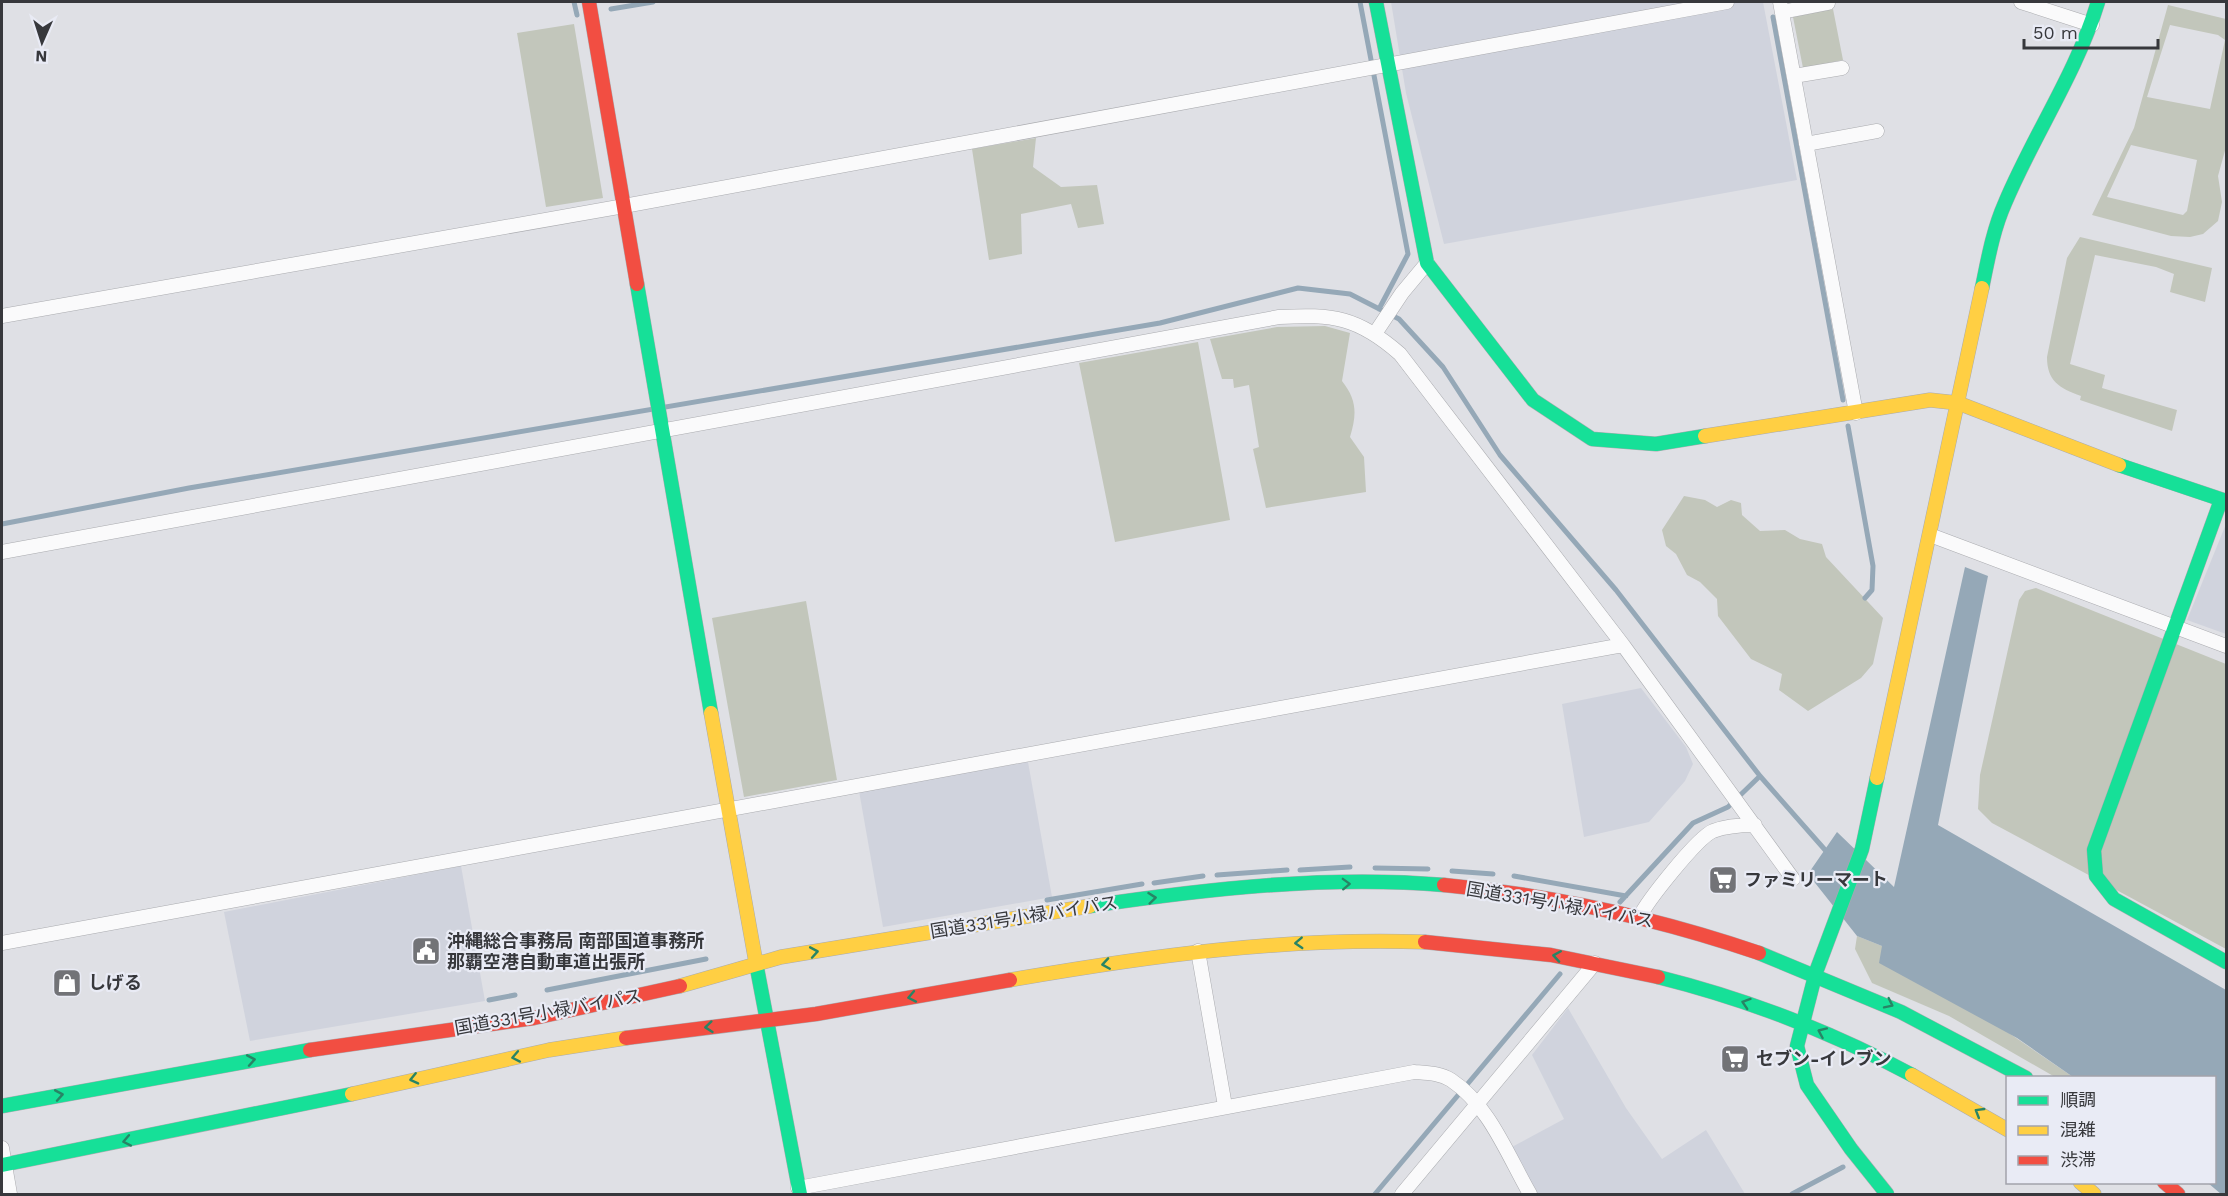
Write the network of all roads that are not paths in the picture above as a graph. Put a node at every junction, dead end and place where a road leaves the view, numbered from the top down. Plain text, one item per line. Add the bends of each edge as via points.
1 (589, 2) edge
2 (1376, 2) edge
3 (1727, 2) edge
4 (2021, 2) edge
5 (2098, 2) edge
6 (1828, 3) dead end
7 (1781, 7) edge
8 (2092, 24) junction
9 (1388, 63) junction
10 (1842, 68) dead end
11 (1794, 76) junction
12 (1877, 131) dead end
13 (1806, 144) junction
14 (624, 206) junction
15 (1427, 263) junction
16 (2, 316) edge
17 (1376, 332) junction
18 (1958, 403) junction
19 (1856, 413) junction
20 (661, 431) junction
21 (2224, 500) edge
22 (1930, 535) junction
23 (2, 552) edge
24 (2175, 626) junction
25 (1623, 645) junction
26 (2226, 646) edge
27 (727, 808) junction
28 (1751, 820) junction
29 (1793, 879) dead end
30 (1639, 918) junction
31 (2, 943) edge
32 (1198, 951) junction
33 (2226, 962) edge
34 (757, 963) junction
35 (1595, 963) junction
36 (1816, 972) junction
37 (767, 1020) junction
38 (1801, 1023) junction
39 (2024, 1076) edge
40 (1476, 1102) junction
41 (2, 1106) edge
42 (1225, 1106) junction
43 (2006, 1129) edge
44 (2, 1148) edge
45 (3, 1165) edge
46 (2082, 1184) edge
47 (2166, 1184) edge
48 (799, 1191) edge
49 (10, 1194) edge
50 (1402, 1194) edge
51 (1530, 1194) edge
52 (1887, 1194) edge
53 (2094, 1194) edge
54 (2178, 1194) edge

1 - 14 main road
2 - 9 main road
3 - 9 street
4 - 8 street
5 - 8 main road
6 - 7 street
7 - 11 street
8 - 18 main road via 2002,208 1993,234
9 - 14 street
9 - 15 main road
10 - 11 street
11 - 13 street
12 - 13 street
13 - 19 street
14 - 16 street
14 - 20 main road
15 - 17 street
15 - 19 main road via 1533,400 1592,439 1656,444
17 - 20 street via 1347,320 1316,315 1279,317
17 - 25 street via 1400,354
18 - 19 main road via 1930,400
18 - 21 main road
18 - 22 main road
20 - 23 street
20 - 27 main road
21 - 24 main road
22 - 24 street
22 - 36 main road via 1862,849
24 - 26 street
24 - 33 main road via 2094,850 2093,863 2096,876 2114,899
25 - 27 street
25 - 28 street
27 - 31 street
27 - 34 main road
28 - 29 street
28 - 30 street via 1712,831 1696,843
34 -> 30 main road, 国道331号小禄バイパス via 1077,908 1297,886 1365,883 1467,887 1512,892
30 - 36 main road, 国道331号小禄バイパス via 1723,940
35 -> 32 main road via 1427,943 1302,942
32 -> 37 main road
32 - 42 street
34 - 37 main road
41 -> 34 main road, 国道331号小禄バイパス via 287,1053 561,1013 626,1000
38 -> 35 main road via 1691,986
35 - 40 street
36 - 38 main road
36 -> 39 main road, 国道331号小禄バイパス via 1920,1020
37 -> 45 main road via 555,1049
37 - 48 main road
43 -> 38 main road via 1950,1095
38 - 52 main road via 1797,1046 1807,1085 1839,1134
40 - 42 street via 1454,1083 1433,1073 1414,1072
40 - 50 street
40 - 51 street
42 - 48 street
44 - 45 street
45 - 49 street
46 - 53 main road
47 - 54 main road

